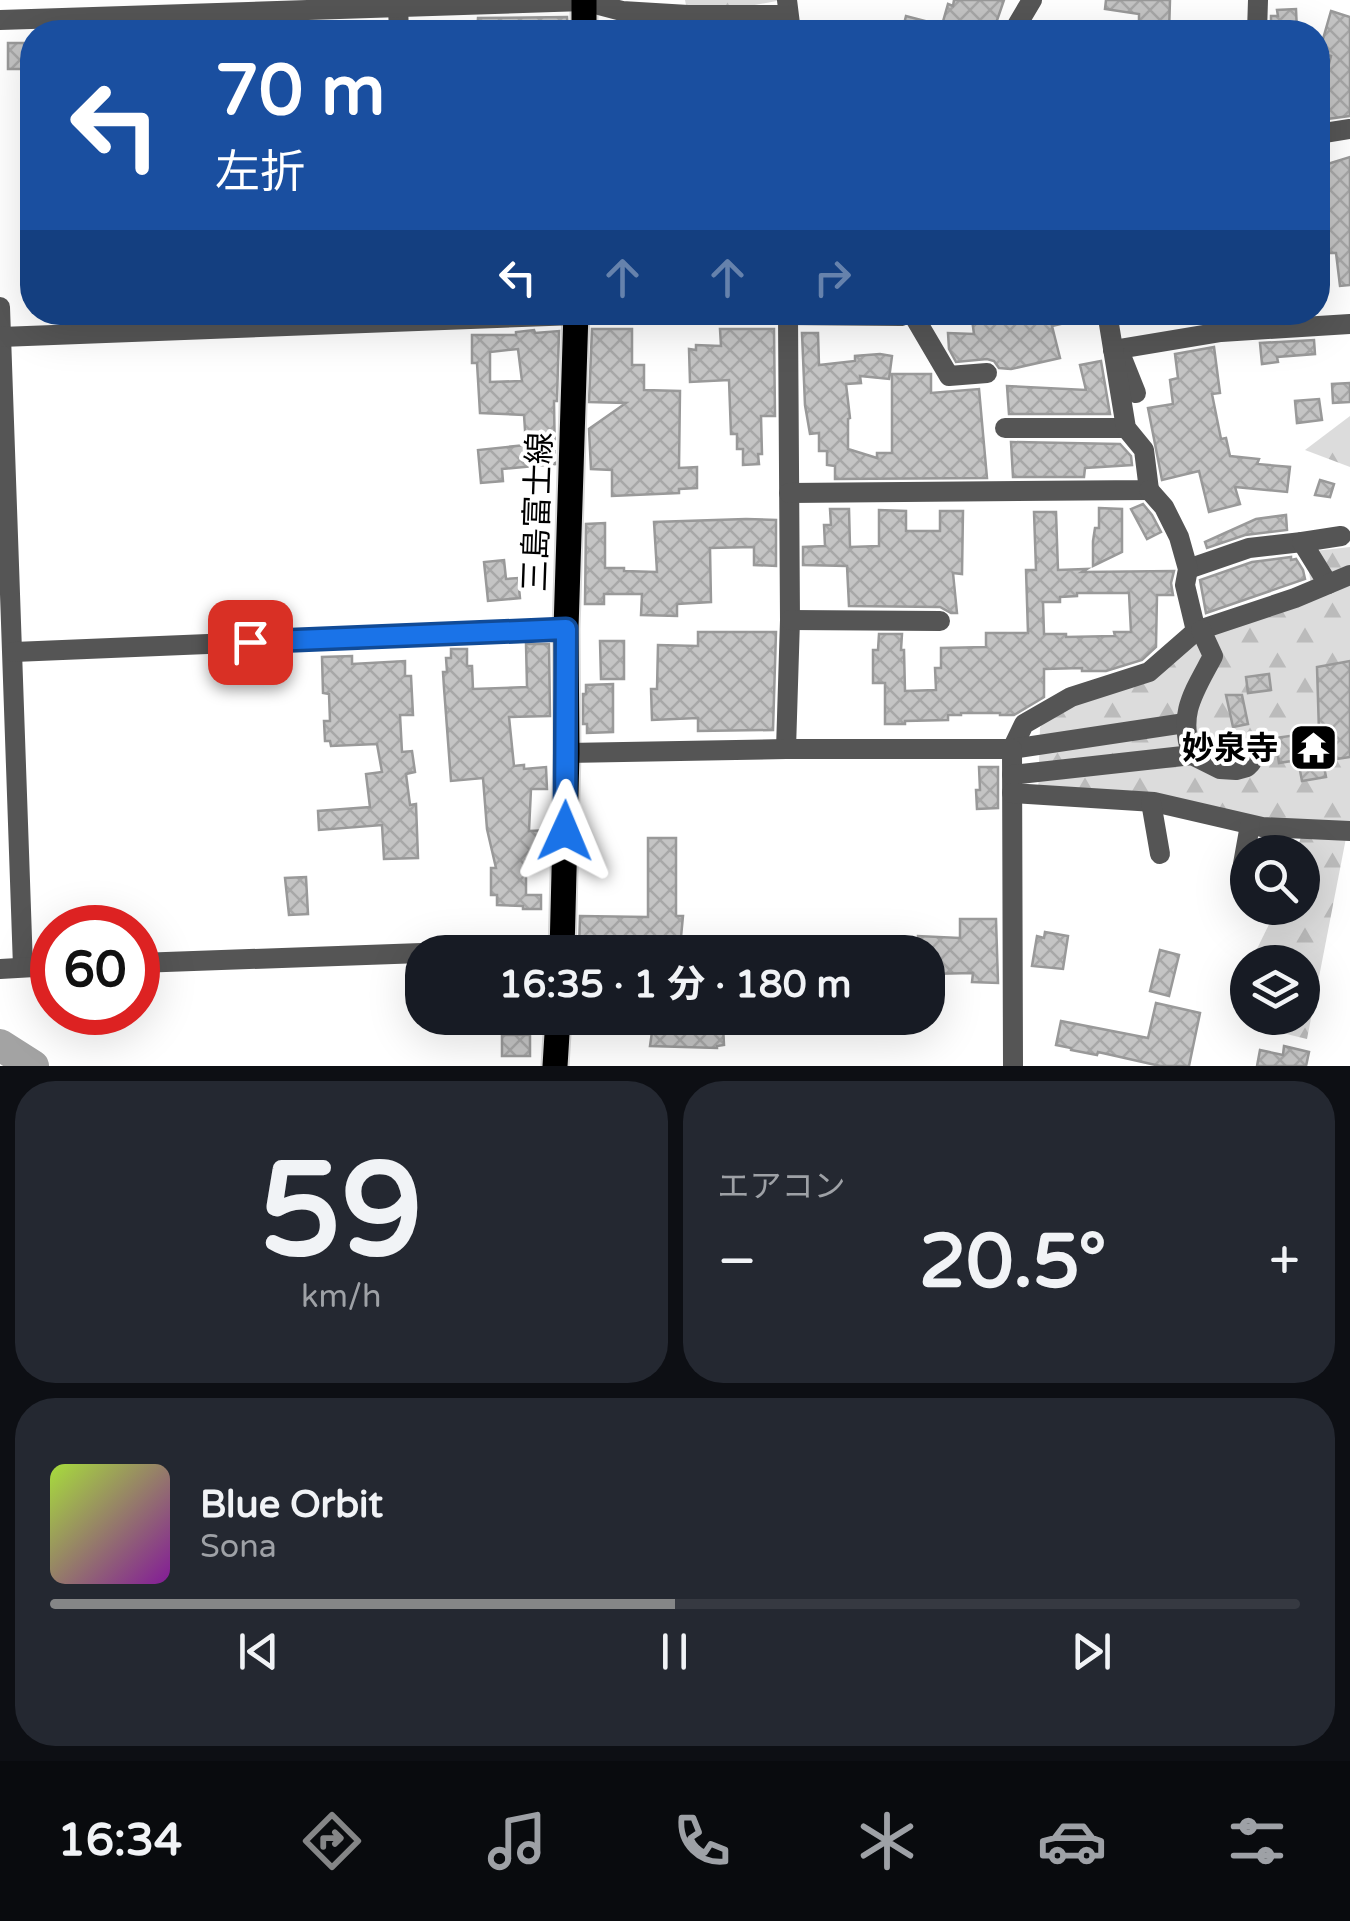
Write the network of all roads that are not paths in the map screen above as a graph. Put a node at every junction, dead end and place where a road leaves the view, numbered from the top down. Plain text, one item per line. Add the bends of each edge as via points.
1 (584, 0) edge
2 (398, 7) junction
3 (788, 16) edge
4 (0, 20) edge
5 (399, 20) edge
6 (0, 307) edge
7 (1350, 324) edge
8 (312, 325) edge
9 (576, 325) edge
10 (788, 325) edge
11 (919, 325) edge
12 (1110, 325) edge
13 (1, 338) edge
14 (1116, 350) junction
15 (987, 373) dead end
16 (1136, 393) dead end
17 (1005, 428) dead end
18 (1126, 428) junction
19 (1150, 490) junction
20 (789, 493) junction
21 (1341, 536) dead end
22 (1302, 542) junction
23 (1188, 569) junction
24 (1350, 575) edge
25 (1328, 584) junction
26 (790, 620) junction
27 (940, 621) dead end
28 (566, 629) junction
29 (1198, 630) junction
30 (14, 652) junction
31 (1184, 723) junction
32 (1012, 748) junction
33 (786, 749) junction
34 (567, 753) junction
35 (1192, 755) junction
36 (1251, 763) dead end
37 (1012, 784) junction
38 (1151, 802) junction
39 (1250, 825) junction
40 (1350, 832) edge
41 (1248, 835) edge
42 (1160, 854) dead end
43 (562, 935) edge
44 (405, 954) edge
45 (160, 962) edge
46 (23, 967) junction
47 (30, 967) edge
48 (0, 969) edge
49 (557, 1035) edge
50 (554, 1066) edge
51 (1013, 1066) edge

1 - 2 street
1 - 3 street via 622,12
2 - 4 street
2 - 5 street
6 - 13 street
7 - 14 street via 1221,332
8 - 13 street
9 - 28 main road, 三島富士線
10 - 20 street
11 - 15 street via 949,376
12 - 14 street
13 - 30 street
14 - 16 street
14 - 18 street
17 - 18 street
18 - 19 street via 1144,450
19 - 20 street
19 - 23 street via 1179,537
20 - 26 street
21 - 22 street
22 - 23 street via 1249,548
22 - 25 street
23 - 29 street via 1185,585
24 - 25 street
25 - 29 street
26 - 27 street
26 - 33 street
28 - 30 street
28 - 34 main road, 三島富士線
29 - 31 street via 1212,656
29 - 32 street via 1149,672 1071,697 1024,724
30 - 46 street
31 - 32 street
31 - 35 street
32 - 33 street
32 - 37 street
33 - 34 street
34 - 43 main road, 三島富士線
35 - 36 street via 1220,769
35 - 37 street
37 - 38 street
37 - 51 street
38 - 39 street
38 - 42 street
39 - 40 street
39 - 41 street
44 - 45 street
46 - 47 street
46 - 48 street
49 - 50 main road

